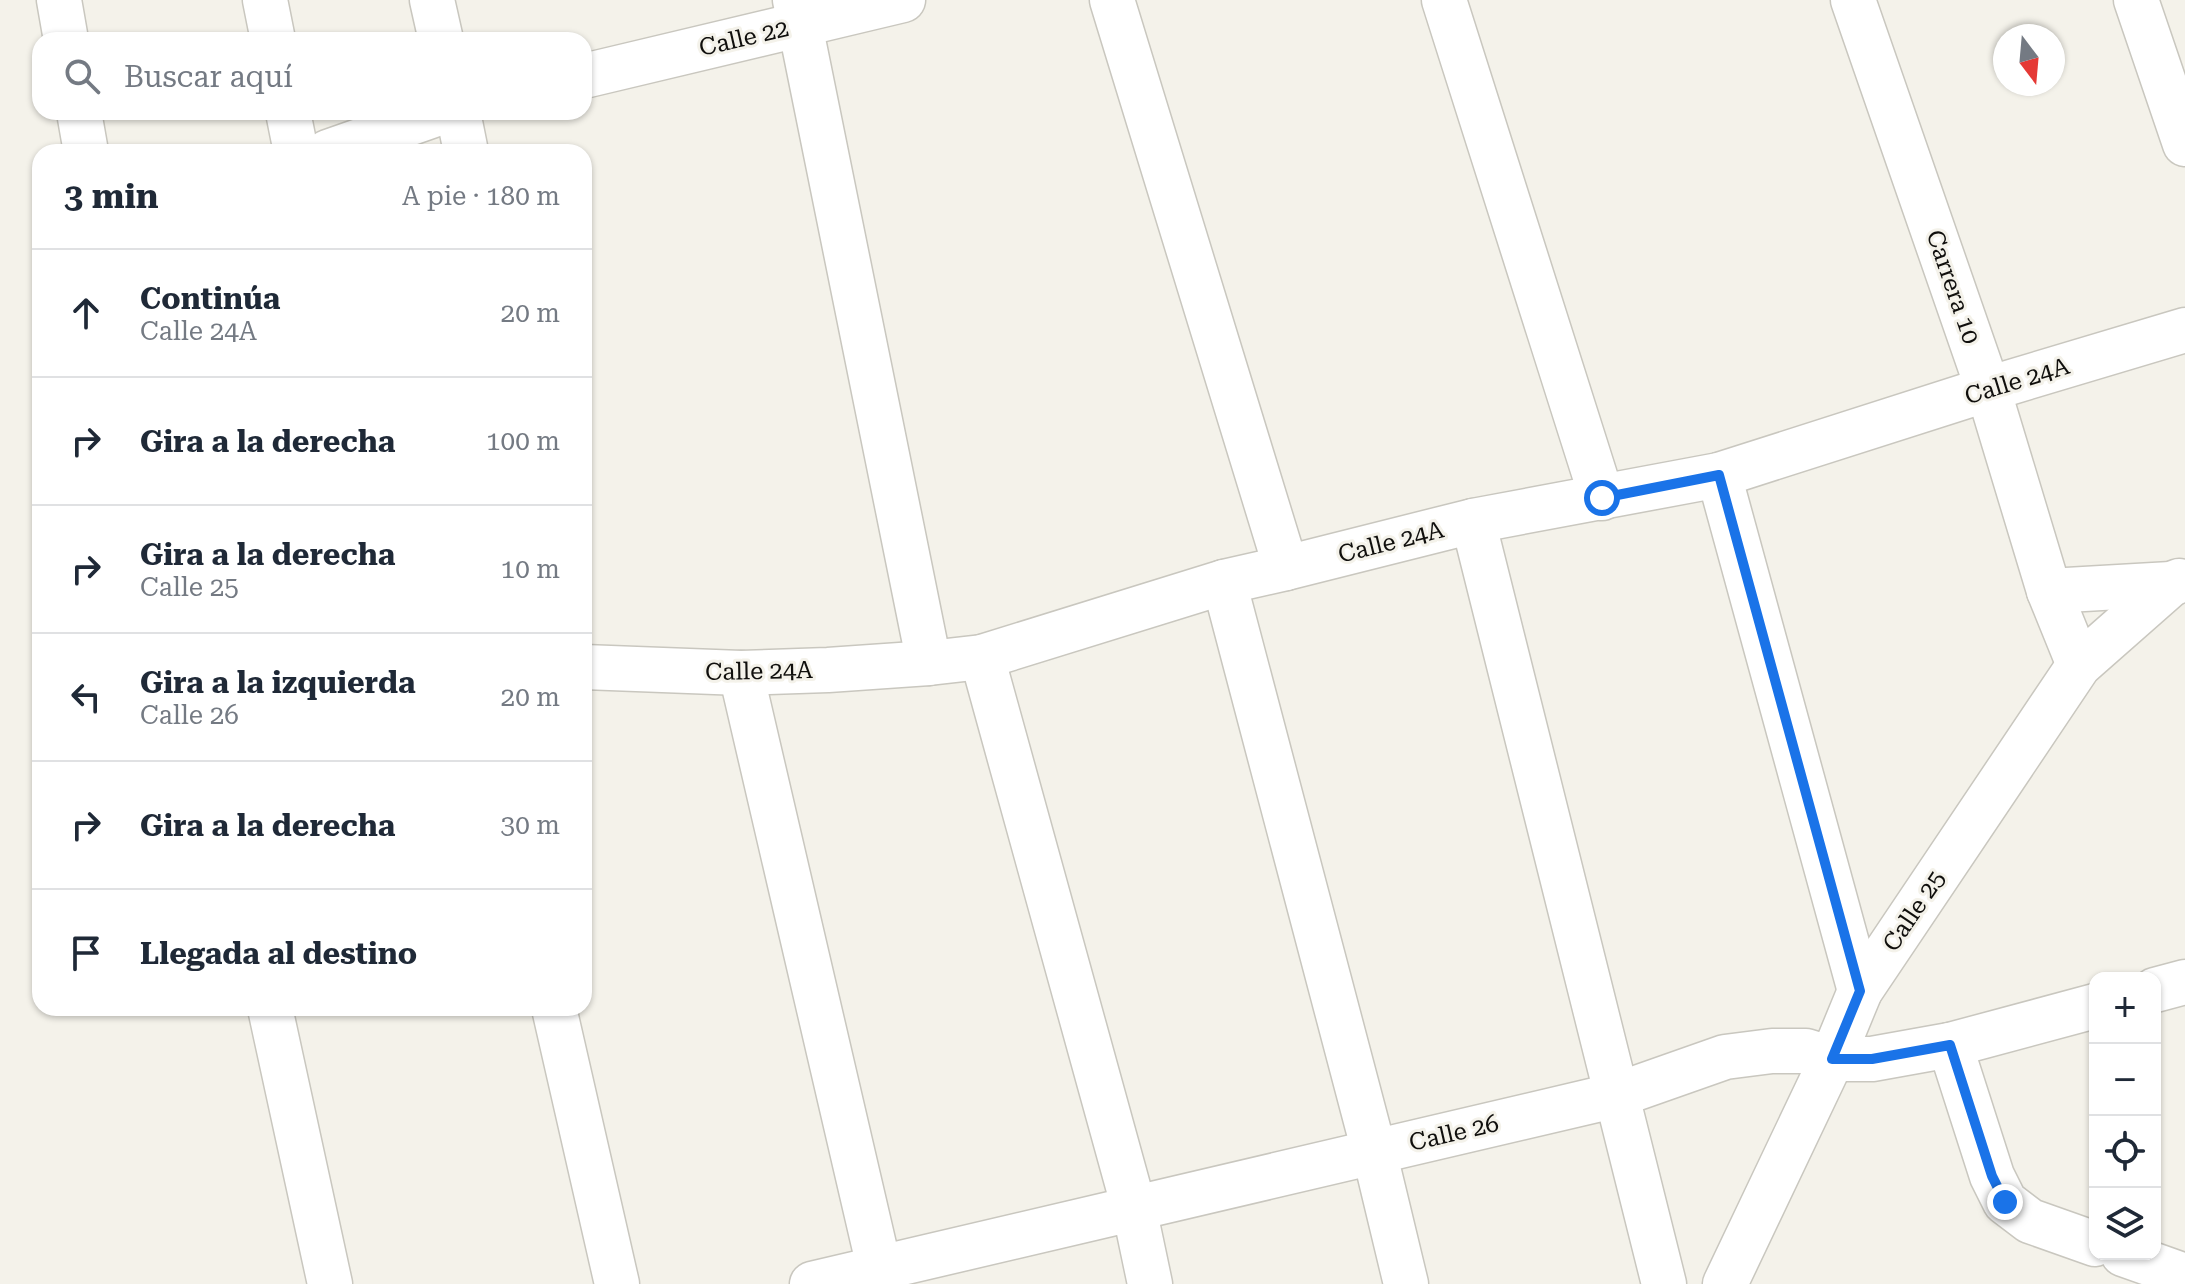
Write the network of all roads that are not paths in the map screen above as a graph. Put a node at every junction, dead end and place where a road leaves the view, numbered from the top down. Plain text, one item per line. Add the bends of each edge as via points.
1 (59, 0) edge
2 (265, 0) edge
3 (432, 0) edge
4 (903, 0) edge
5 (1112, 0) edge
6 (1444, 0) edge
7 (1853, 0) edge
8 (2136, 0) edge
9 (798, 12) edge
10 (65, 32) edge
11 (271, 32) edge
12 (439, 32) edge
13 (592, 74) edge
14 (80, 120) edge
15 (290, 120) edge
16 (419, 120) edge
17 (460, 120) edge
18 (85, 144) edge
19 (294, 144) edge
20 (351, 144) edge
21 (464, 144) edge
22 (2185, 144) edge
23 (2185, 330) edge
24 (1988, 389) junction
25 (1719, 475) junction
26 (1602, 498) junction
27 (1473, 521) junction
28 (1286, 568) junction
29 (2178, 581) edge
30 (1224, 582) junction
31 (2049, 591) junction
32 (982, 657) junction
33 (929, 663) junction
34 (2079, 665) junction
35 (592, 667) edge
36 (741, 673) junction
37 (2185, 982) edge
38 (2161, 988) edge
39 (1860, 991) junction
40 (2089, 1008) edge
41 (272, 1016) edge
42 (556, 1016) edge
43 (1950, 1045) junction
44 (1832, 1059) junction
45 (1617, 1095) junction
46 (1374, 1151) junction
47 (1134, 1208) junction
48 (2089, 1242) edge
49 (2140, 1260) edge
50 (881, 1276) edge
51 (2185, 1276) edge
52 (1729, 1283) edge
53 (330, 1284) edge
54 (617, 1284) edge
55 (812, 1284) edge
56 (1150, 1284) edge
57 (1406, 1284) edge
58 (1664, 1284) edge

1 - 10 street
2 - 11 street
3 - 12 street
4 - 9 street, Calle 22
5 - 28 street
6 - 26 street
7 - 24 street, Carrera 10
8 - 22 street
9 - 13 street, Calle 22
9 - 33 street
14 - 18 street
15 - 19 street
16 - 20 street
17 - 21 street
23 - 24 street, Calle 24A
24 - 25 street, Calle 24A
24 - 31 street, Carrera 10
25 - 26 street, Calle 24A
25 - 39 street
26 - 27 street, Calle 24A
27 - 28 street, Calle 24A
27 - 45 street
28 - 30 street, Calle 24A
29 - 31 street, Calle 25
29 - 34 street, Calle 25
30 - 32 street, Calle 24A
30 - 46 street
31 - 34 street, Carrera 10
32 - 33 street, Calle 24A
32 - 47 street
33 - 36 street, Calle 24A
34 - 39 street, Calle 25
35 - 36 street, Calle 24A
36 - 50 street
37 - 38 street
39 - 44 street, Calle 25
40 - 43 street, Calle 26
41 - 53 street
42 - 54 street
43 - 44 street, Calle 26 via 1872,1059
43 - 48 street via 2005,1202 2030,1221
44 - 45 street, Calle 26 via 1806,1051 1725,1057
44 - 52 street, Calle 25
45 - 46 street, Calle 26
45 - 58 street
46 - 47 street, Calle 26
46 - 57 street
47 - 50 street, Calle 26
47 - 56 street
49 - 51 street
50 - 55 street, Calle 26

